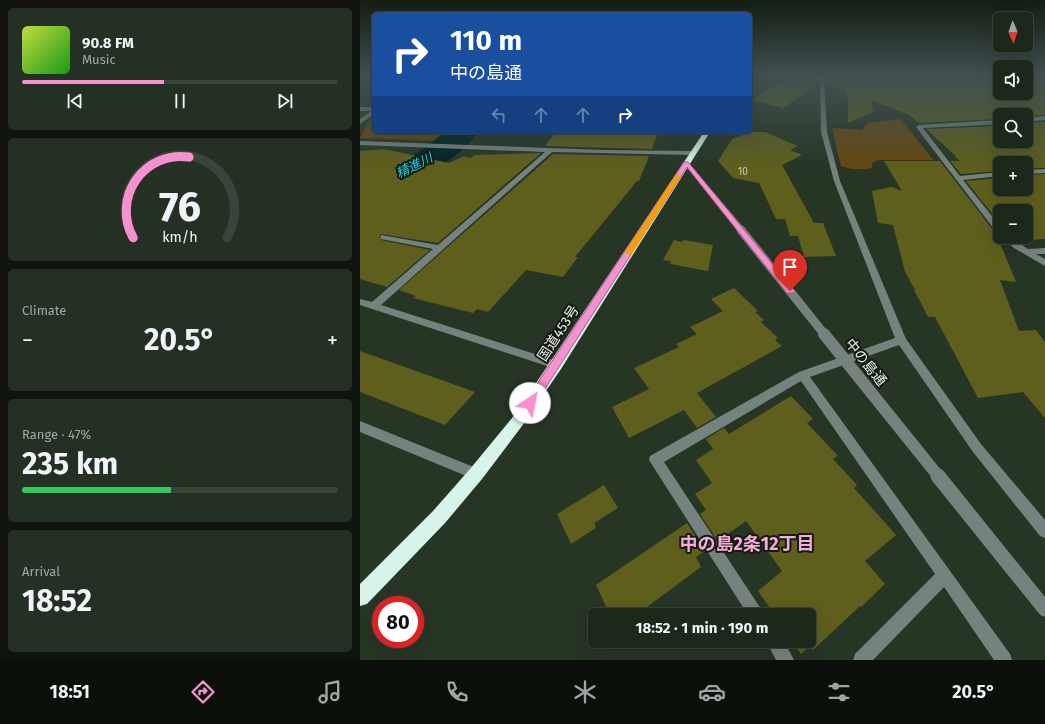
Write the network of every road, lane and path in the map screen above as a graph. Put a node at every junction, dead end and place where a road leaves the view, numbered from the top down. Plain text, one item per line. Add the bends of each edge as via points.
1 (824, 106) edge
2 (360, 109) edge
3 (372, 110) edge
4 (372, 112) edge
5 (1045, 118) edge
6 (1033, 119) edge
7 (360, 122) edge
8 (993, 122) edge
9 (706, 134) edge
10 (360, 143) edge
11 (551, 150) junction
12 (690, 158) junction
13 (1045, 171) edge
14 (1033, 172) edge
15 (993, 175) edge
16 (958, 178) junction
17 (993, 222) edge
18 (384, 237) dead end
19 (1015, 244) edge
20 (441, 248) junction
21 (1045, 250) edge
22 (1027, 252) junction
23 (1045, 263) edge
24 (360, 302) edge
25 (374, 306) junction
26 (901, 340) junction
27 (556, 365) junction
28 (803, 375) junction
29 (360, 426) edge
30 (476, 474) junction
31 (1045, 531) edge
32 (945, 575) junction
33 (360, 597) edge
34 (752, 608) edge
35 (1045, 609) edge
36 (778, 648) edge
37 (786, 660) edge
38 (861, 660) edge
39 (1004, 660) edge

1 - 26 street via 824,132 837,181
2 - 3 street
4 - 7 street
5 - 6 street
8 - 16 street via 919,127
9 - 12 highway
10 - 11 street
11 - 12 street
11 - 20 street
12 - 27 highway, 国道453号
12 - 35 street, 中の島通, bridge via 741,230
13 - 14 street
15 - 16 street
16 - 17 street
18 - 20 street
19 - 22 street
20 - 25 street
21 - 22 street
22 - 23 street
24 - 25 street
25 - 27 street
26 - 28 street
26 - 31 street via 977,448
27 - 30 highway, 国道453号 via 517,422
28 - 32 street
28 - 34 street via 655,460
29 - 30 street
30 - 33 highway, 国道453号 via 439,517
32 - 38 street
32 - 39 street
36 - 37 street

